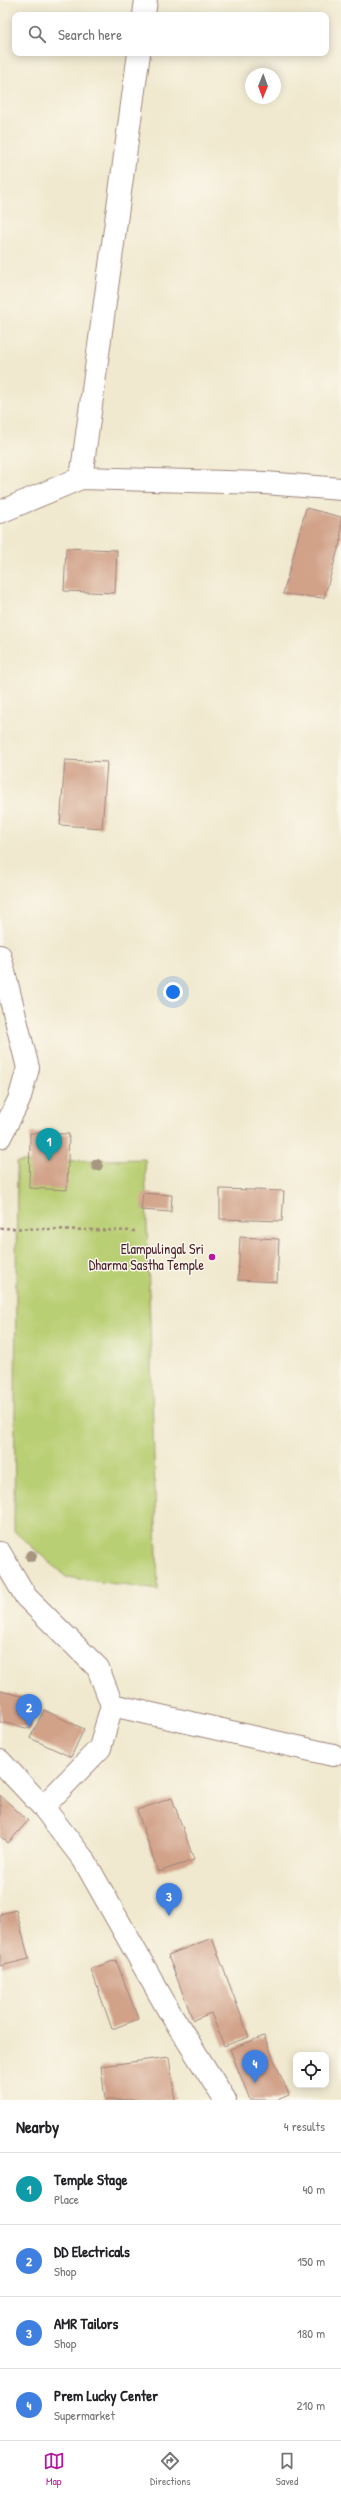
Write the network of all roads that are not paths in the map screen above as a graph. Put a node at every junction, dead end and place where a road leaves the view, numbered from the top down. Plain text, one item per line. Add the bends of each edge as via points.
1 (146, 0) edge
2 (144, 12) edge
3 (139, 56) edge
4 (81, 478) junction
5 (341, 489) edge
6 (0, 512) edge
7 (0, 956) edge
8 (9, 1099) edge
9 (0, 1137) edge
10 (0, 1553) edge
11 (112, 1705) junction
12 (333, 1755) dead end
13 (0, 1761) edge
14 (43, 1807) junction
15 (225, 2100) edge

1 - 2 street
3 - 4 street
4 - 5 street via 265,483
4 - 6 street
7 - 8 street via 28,1068
8 - 9 street
10 - 11 street via 26,1597 98,1668
11 - 12 street
11 - 14 street via 100,1748
13 - 14 street
14 - 15 street via 84,1860 169,2011

